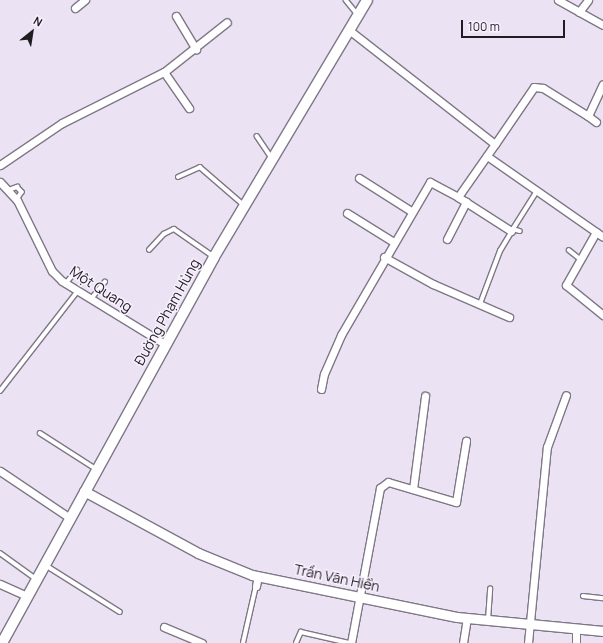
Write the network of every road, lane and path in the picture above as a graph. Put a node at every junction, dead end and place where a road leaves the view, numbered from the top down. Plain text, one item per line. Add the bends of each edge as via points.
1 (86, 0) edge
2 (346, 0) edge
3 (367, 0) edge
4 (558, 0) edge
5 (588, 0) edge
6 (75, 8) dead end
7 (579, 12) junction
8 (358, 15) junction
9 (176, 16) dead end
10 (227, 22) dead end
11 (603, 25) edge
12 (350, 30) junction
13 (196, 49) junction
14 (164, 72) junction
15 (603, 84) edge
16 (189, 108) dead end
17 (588, 116) junction
18 (596, 122) dead end
19 (258, 136) dead end
20 (495, 144) junction
21 (487, 156) junction
22 (272, 159) junction
23 (0, 166) edge
24 (178, 177) dead end
25 (359, 178) dead end
26 (0, 182) edge
27 (537, 192) junction
28 (458, 197) junction
29 (466, 202) junction
30 (245, 206) junction
31 (411, 211) junction
32 (347, 213) dead end
33 (512, 230) junction
34 (520, 231) dead end
35 (596, 232) junction
36 (603, 237) edge
37 (447, 238) dead end
38 (392, 241) junction
39 (149, 250) dead end
40 (570, 250) dead end
41 (214, 257) junction
42 (384, 257) junction
43 (580, 259) junction
44 (77, 270) dead end
45 (105, 282) dead end
46 (65, 284) junction
47 (77, 292) junction
48 (90, 300) junction
49 (479, 305) junction
50 (602, 312) edge
51 (509, 317) dead end
52 (165, 344) junction
53 (321, 389) dead end
54 (0, 391) edge
55 (566, 395) dead end
56 (425, 396) dead end
57 (40, 433) dead end
58 (466, 441) dead end
59 (97, 469) junction
60 (0, 471) edge
61 (413, 488) junction
62 (84, 491) junction
63 (70, 518) junction
64 (0, 553) edge
65 (44, 564) junction
66 (36, 579) junction
67 (257, 582) junction
68 (0, 584) edge
69 (490, 589) dead end
70 (27, 596) junction
71 (583, 596) dead end
72 (603, 598) edge
73 (359, 602) junction
74 (120, 612) dead end
75 (467, 618) junction
76 (488, 620) junction
77 (164, 627) dead end
78 (603, 631) edge
79 (529, 634) edge
80 (576, 637) edge
81 (2, 643) edge
82 (202, 643) edge
83 (243, 643) edge
84 (296, 643) edge
85 (350, 643) edge
86 (463, 643) edge

1 - 6 street
2 - 8 lane
3 - 8 main road, Đường Phạm Hùng
4 - 7 street
5 - 7 street
7 - 11 street
8 - 12 main road, Đường Phạm Hùng
9 - 13 street
10 - 13 street
12 - 20 street
12 - 22 main road, Đường Phạm Hùng
13 - 14 street
14 - 16 street
14 - 23 street via 62,123
15 - 17 street
17 - 18 street
17 - 20 street via 536,86
19 - 22 lane
20 - 21 street
21 - 27 street
21 - 28 street
22 - 30 main road, Đường Phạm Hùng
24 - 30 lane via 200,167
25 - 31 street
26 - 46 street, Một Quang via 17,200 52,271
27 - 33 lane
27 - 35 street
28 - 29 street
28 - 31 street via 432,180
29 - 33 street
29 - 37 street
30 - 41 main road, Đường Phạm Hùng
31 - 38 street
32 - 38 street
33 - 34 lane
33 - 49 lane
35 - 36 street
35 - 43 street
38 - 42 street
39 - 41 lane via 164,234 174,229
40 - 43 lane
41 - 52 main road, Đường Phạm Hùng
42 - 49 street
42 - 53 street via 336,344
43 - 50 street via 567,287
44 - 46 lane
45 - 48 lane
46 - 47 street, Một Quang
47 - 48 street, Một Quang
47 - 54 lane
48 - 52 street, Một Quang
49 - 51 street
52 - 59 main road, Đường Phạm Hùng
55 - 79 street via 547,447
56 - 61 street via 420,432 422,438
57 - 59 lane
58 - 61 street via 456,502
59 - 62 main road, Đường Phạm Hùng
60 - 63 street
61 - 73 street via 388,482 380,488
62 - 63 main road, Đường Phạm Hùng
62 - 67 street, Trần Văn Hiển
63 - 65 main road, Đường Phạm Hùng
64 - 66 lane
65 - 66 main road, Đường Phạm Hùng
65 - 74 lane
66 - 70 main road, Đường Phạm Hùng
67 - 73 street, Trần Văn Hiển
67 - 83 lane
68 - 70 street
69 - 76 lane
70 - 81 main road, Đường Phạm Hùng
71 - 72 lane
73 - 75 street, Trần Văn Hiển
73 - 85 street
75 - 76 street, Trần Văn Hiển
75 - 86 street
76 - 79 street, Trần Văn Hiển
77 - 82 street
78 - 80 street, Trần Văn Hiển
79 - 80 street, Trần Văn Hiển
84 - 85 lane via 301,632

